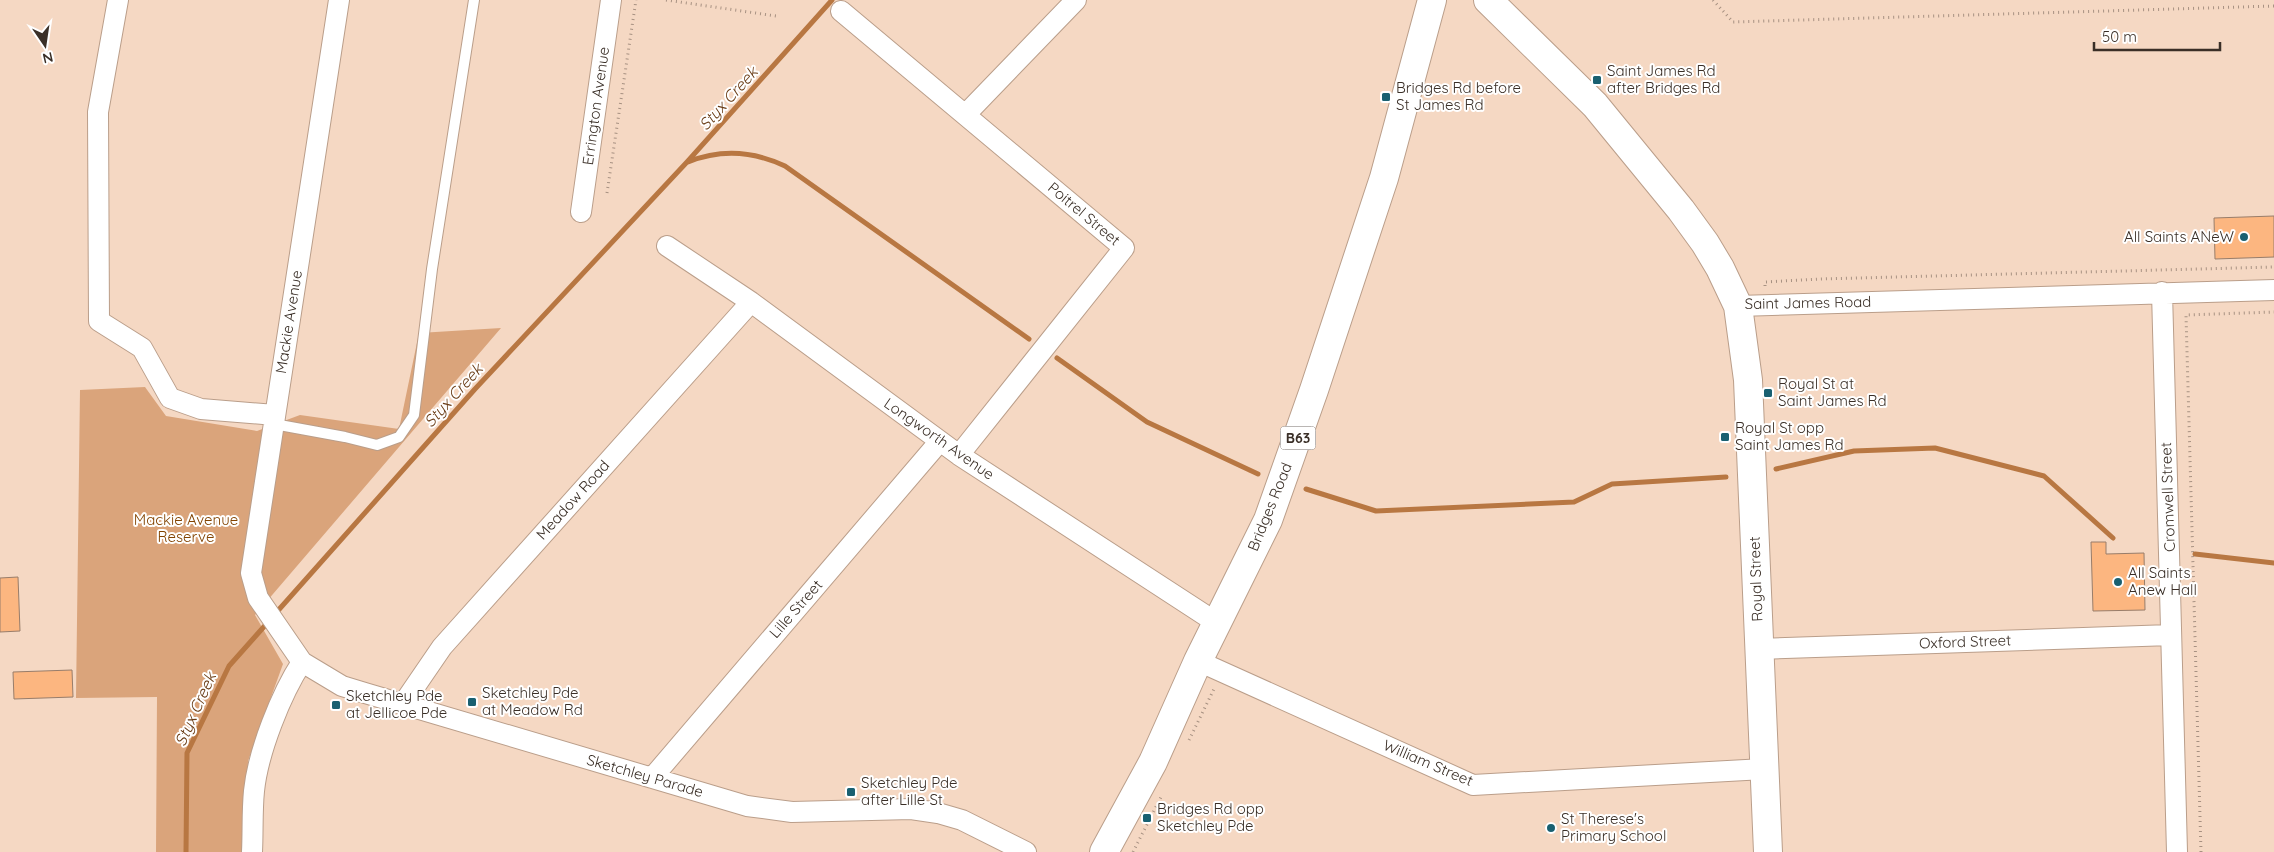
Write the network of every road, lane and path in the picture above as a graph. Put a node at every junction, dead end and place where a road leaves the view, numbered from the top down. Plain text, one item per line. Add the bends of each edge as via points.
1 (118, 0) edge
2 (339, 0) edge
3 (474, 0) edge
4 (611, 0) edge
5 (636, 0) edge
6 (666, 0) edge
7 (1076, 0) edge
8 (1432, 0) edge
9 (1488, 0) edge
10 (1713, 0) edge
11 (2274, 6) edge
12 (841, 11) dead end
13 (776, 16) dead end
14 (966, 114) junction
15 (607, 193) dead end
16 (581, 212) dead end
17 (668, 246) dead end
18 (2274, 267) edge
19 (1765, 286) dead end
20 (2274, 290) edge
21 (2162, 292) junction
22 (751, 302) junction
23 (1738, 306) junction
24 (2274, 312) edge
25 (274, 420) junction
26 (940, 441) junction
27 (959, 455) junction
28 (1217, 623) junction
29 (283, 636) joint
30 (2171, 636) junction
31 (1759, 649) junction
32 (1198, 661) junction
33 (302, 662) junction
34 (403, 704) junction
35 (1764, 769) junction
36 (652, 778) junction
37 (252, 852) edge
38 (1026, 852) edge
39 (1104, 852) edge
40 (1768, 852) edge
41 (2178, 852) edge
42 (2201, 852) edge

1 - 25 street via 98,112 100,322 142,348 170,398 201,409
2 - 25 street, Mackie Avenue
3 - 25 lane via 431,278 414,415 398,437 377,445
4 - 16 street, Errington Avenue
5 - 15 path
6 - 13 path
7 - 14 street
8 - 28 main road, Bridges Road / B63 via 1384,178 1314,390 1268,520
9 - 23 main road, Saint James Road via 1572,81 1615,128 1705,243
10 - 11 path via 1733,22
12 - 14 street, Poitrel Street
14 - 27 street, Poitrel Street via 1124,248
17 - 22 street, Longworth Avenue
18 - 19 path via 1820,279 1765,282
20 - 21 street, Saint James Road
21 - 23 street, Saint James Road
21 - 30 street, Cromwell Street
22 - 26 street, Longworth Avenue
22 - 34 street, Meadow Road via 442,646
23 - 31 main road, Royal Street via 1748,380
24 - 42 path via 2186,315
25 - 29 street, Mackie Avenue via 252,582 258,598
26 - 27 street, Longworth Avenue
26 - 36 street, Lille Street
27 - 28 street, Longworth Avenue
28 - 32 main road, Bridges Road / B63
29 - 33 street, Sketchley Parade
30 - 31 street, Oxford Street
30 - 41 street, Cromwell Street
31 - 35 main road, Royal Street
32 - 35 street, William Street via 1473,784
32 - 39 main road, Bridges Road / B63 via 1153,762
33 - 34 street, Sketchley Parade via 342,686
33 - 37 street via 290,679 258,768
34 - 36 street, Sketchley Parade
35 - 40 main road, Royal Street
36 - 38 street, Sketchley Parade via 770,810 911,809 938,813 962,820

